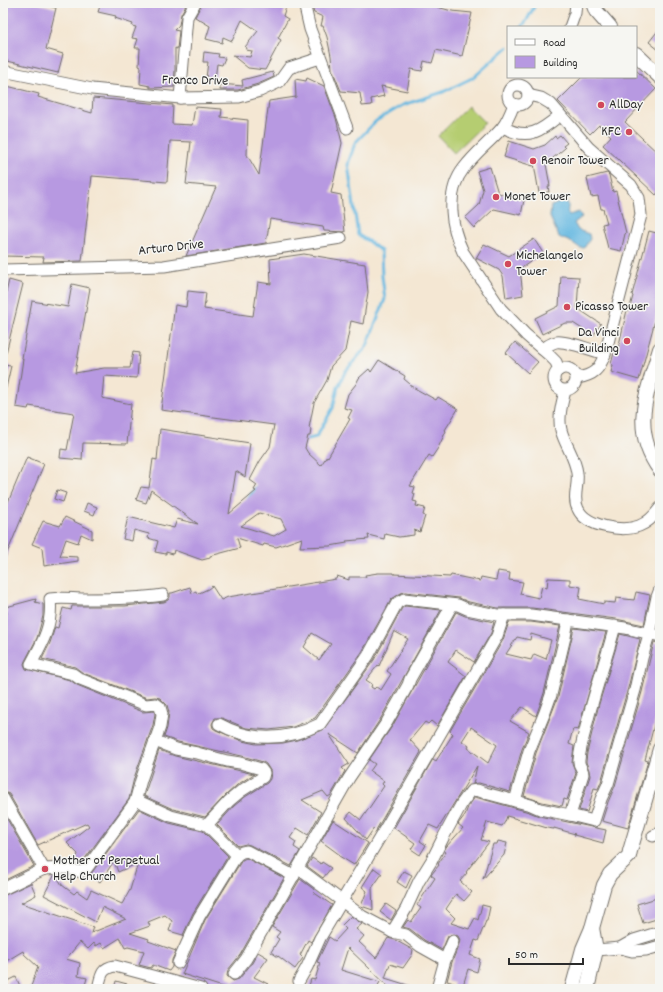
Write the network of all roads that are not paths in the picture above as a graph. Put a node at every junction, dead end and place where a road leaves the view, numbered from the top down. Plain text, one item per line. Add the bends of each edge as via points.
1 (195, 3) edge
2 (304, 3) edge
3 (576, 3) edge
4 (593, 3) edge
5 (603, 25) edge
6 (570, 26) edge
7 (637, 55) edge
8 (320, 58) junction
9 (3, 71) edge
10 (660, 77) edge
11 (526, 86) edge
12 (180, 98) junction
13 (514, 104) junction
14 (560, 115) junction
15 (503, 127) junction
16 (347, 128) dead end
17 (341, 238) dead end
18 (3, 270) edge
19 (542, 349) junction
20 (660, 349) edge
21 (605, 354) junction
22 (559, 370) junction
23 (576, 378) junction
24 (565, 391) junction
25 (660, 470) edge
26 (660, 508) edge
27 (660, 589) edge
28 (162, 595) dead end
29 (452, 604) junction
30 (504, 615) junction
31 (568, 620) junction
32 (615, 626) junction
33 (655, 634) edge
34 (219, 724) dead end
35 (154, 741) junction
36 (660, 749) edge
37 (3, 798) edge
38 (136, 800) junction
39 (515, 801) junction
40 (570, 815) junction
41 (207, 825) junction
42 (237, 855) junction
43 (44, 869) junction
44 (296, 872) junction
45 (3, 889) edge
46 (342, 901) junction
47 (392, 932) junction
48 (660, 932) edge
49 (453, 941) dead end
50 (660, 946) edge
51 (620, 948) junction
52 (590, 950) junction
53 (445, 960) junction
54 (178, 963) dead end
55 (234, 974) dead end
56 (299, 981) dead end
57 (98, 989) edge
58 (201, 989) edge
59 (437, 989) edge
60 (572, 989) edge
61 (587, 989) edge

1 - 12 street via 187,17
2 - 8 street
3 - 6 street
4 - 5 street
7 - 10 street
8 - 12 street, Franco Drive via 289,68 279,82 239,97
8 - 16 street
9 - 12 street, Franco Drive via 92,89
11 - 13 street via 527,99 522,104
11 - 13 street via 515,85 510,90 509,98
11 - 14 street
13 - 15 street
14 - 15 street via 543,129 533,133 514,132
14 - 21 street via 589,148 631,185 639,198 641,215
15 - 19 street via 470,160 460,174 452,201 453,222 459,243 501,309
17 - 18 street, Arturo Drive via 164,266
19 - 21 street via 556,342 564,342
19 - 22 street via 556,362
20 - 25 street via 643,412 646,442 652,459
21 - 23 street via 595,372
22 - 23 street via 568,368
22 - 24 street via 555,382 558,388
23 - 24 street via 575,386
24 - 26 street via 560,424 576,468 576,504 582,515 598,525 632,528 641,526
27 - 33 street
28 - 35 street via 50,599 50,622 31,664 73,674 146,705 156,704 162,714
29 - 30 street
29 - 34 street via 404,599 397,603 368,656 320,724 267,739 237,732
29 - 44 street via 387,722 349,778
30 - 31 street via 531,615
30 - 46 street via 496,636 476,672
31 - 32 street
31 - 39 street via 552,695 529,751
32 - 33 street
32 - 40 street via 584,735 578,761 583,774
33 - 40 street via 642,658 608,784 594,821
35 - 38 street
35 - 41 street via 176,749 261,769 264,773 264,777 235,796
36 - 52 street via 629,856 606,880 592,928
37 - 43 street
38 - 41 street via 171,816
38 - 43 street via 87,868 81,872 66,868
39 - 40 street
39 - 47 street via 477,790 471,791 462,802
41 - 42 street
42 - 44 street via 247,851
42 - 54 street via 199,917
43 - 45 street
44 - 46 street
44 - 55 street via 246,959
46 - 47 street via 362,916
46 - 56 street
47 - 53 street via 406,935
48 - 51 street via 634,940
49 - 53 street
50 - 51 street via 632,951
51 - 52 street
52 - 60 street
52 - 61 street
53 - 59 street
57 - 58 street via 102,973 107,967 116,966

